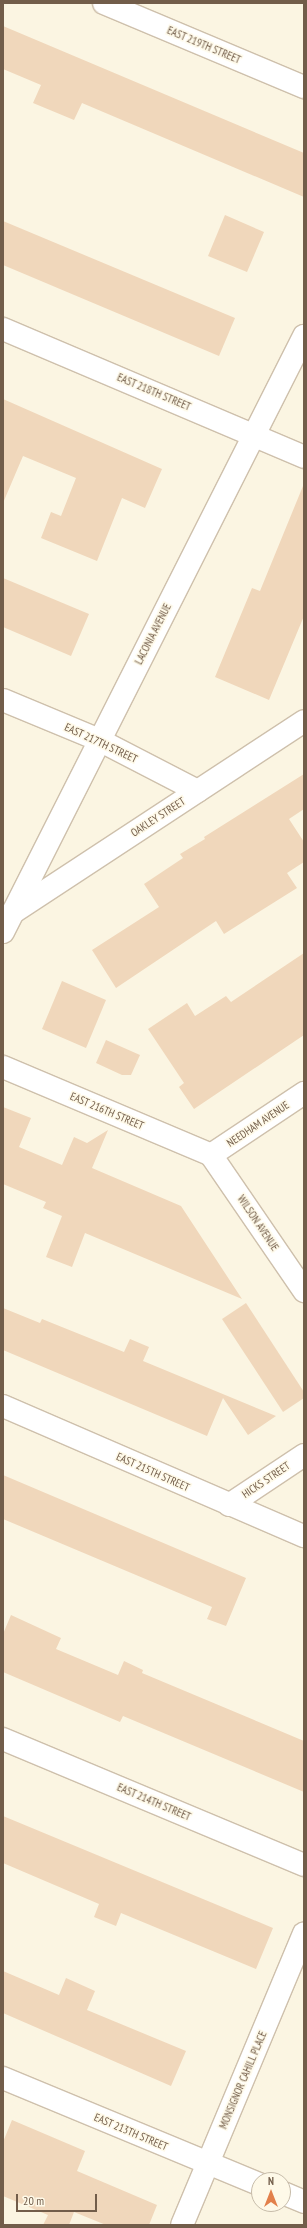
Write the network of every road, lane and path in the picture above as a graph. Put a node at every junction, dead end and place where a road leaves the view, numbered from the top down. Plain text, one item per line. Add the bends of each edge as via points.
1 (104, 3) edge
2 (304, 87) edge
3 (3, 329) edge
4 (304, 336) edge
5 (254, 434) junction
6 (304, 457) edge
7 (3, 700) edge
8 (304, 721) edge
9 (99, 740) junction
10 (198, 791) junction
11 (12, 913) junction
12 (3, 932) edge
13 (3, 1067) edge
14 (304, 1093) edge
15 (211, 1155) junction
16 (304, 1291) edge
17 (3, 1406) edge
18 (304, 1455) edge
19 (229, 1505) junction
20 (304, 1536) edge
21 (3, 1739) edge
22 (304, 1866) edge
23 (304, 1934) edge
24 (3, 2078) edge
25 (208, 2164) junction
26 (251, 2181) edge
27 (291, 2196) edge
28 (304, 2202) edge
29 (182, 2225) edge

1 - 2 street, EAST 219TH STREET
3 - 5 street, EAST 218TH STREET
4 - 5 street, LACONIA AVENUE
5 - 6 street, EAST 218TH STREET
5 - 9 street, LACONIA AVENUE
7 - 9 street, EAST 217TH STREET
8 - 10 street, OAKLEY STREET
9 - 10 street, EAST 217TH STREET
9 - 11 street, LACONIA AVENUE
10 - 11 street, OAKLEY STREET
11 - 12 street, LACONIA AVENUE
13 - 15 street, EAST 216TH STREET
14 - 15 street, NEEDHAM AVENUE
15 - 16 street, WILSON AVENUE
17 - 19 street, EAST 215TH STREET
18 - 19 street, HICKS STREET
19 - 20 street, EAST 215TH STREET
21 - 22 street, EAST 214TH STREET
23 - 25 street, MONSIGNOR CAHILL PLACE
24 - 25 street, EAST 213TH STREET
25 - 26 street, EAST 213TH STREET
25 - 29 street, MONSIGNOR CAHILL PLACE
27 - 28 street

